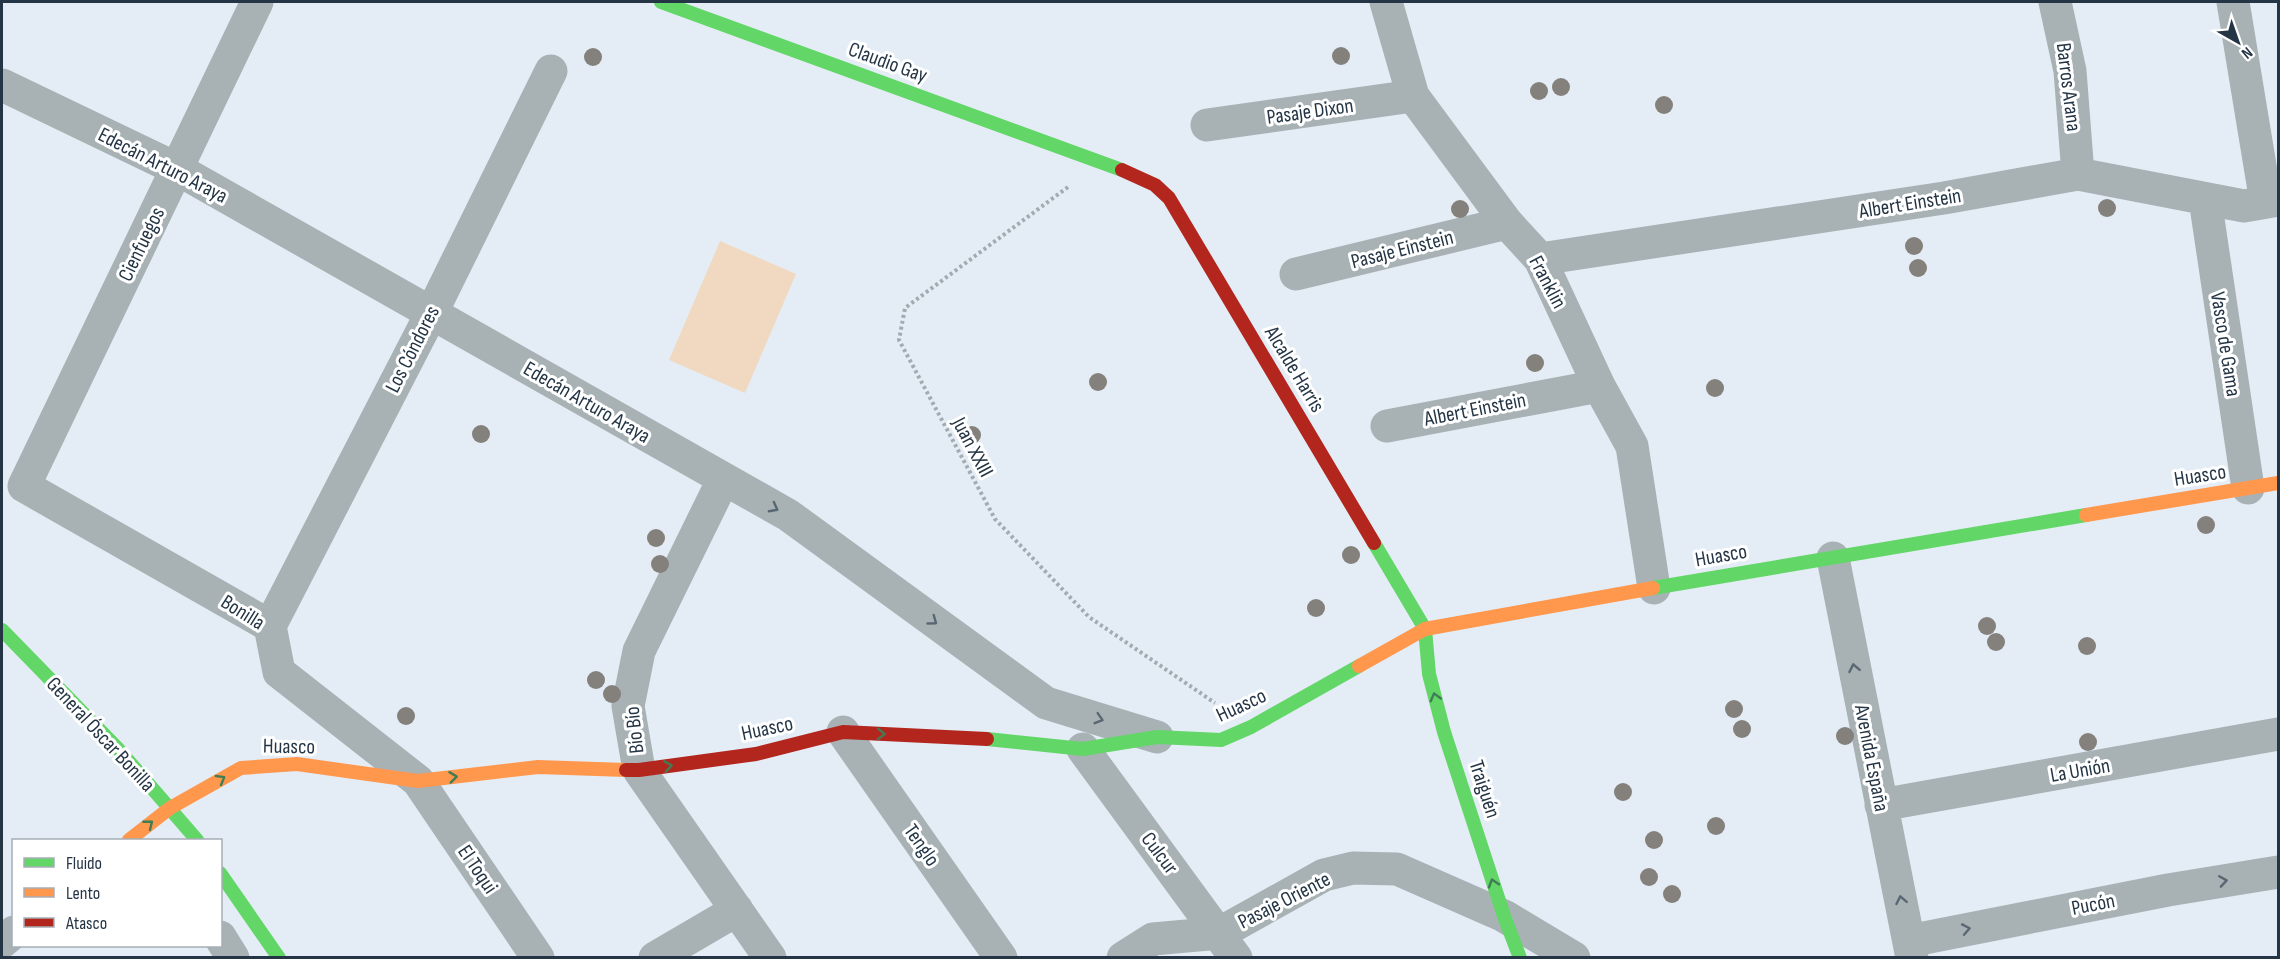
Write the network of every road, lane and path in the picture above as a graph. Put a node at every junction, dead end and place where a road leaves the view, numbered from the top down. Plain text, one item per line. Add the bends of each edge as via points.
1 (257, 2) edge
2 (661, 2) edge
3 (1386, 2) edge
4 (2055, 2) edge
5 (2234, 2) edge
6 (551, 71) dead end
7 (2, 85) edge
8 (1413, 96) junction
9 (1207, 125) dead end
10 (1101, 162) junction
11 (177, 169) junction
12 (2078, 174) junction
13 (2205, 199) junction
14 (2272, 201) edge
15 (1507, 223) junction
16 (1540, 260) junction
17 (1296, 274) dead end
18 (432, 312) junction
19 (1599, 386) junction
20 (1387, 426) dead end
21 (723, 480) junction
22 (24, 486) joint
23 (2263, 486) edge
24 (1833, 558) junction
25 (1654, 588) junction
26 (270, 626) junction
27 (1425, 629) junction
28 (2, 630) edge
29 (1251, 728) junction
30 (843, 732) junction
31 (2278, 734) edge
32 (1157, 737) junction
33 (1083, 749) junction
34 (639, 770) junction
35 (418, 781) junction
36 (1881, 805) junction
37 (170, 808) junction
38 (130, 839) edge
39 (196, 839) edge
40 (2278, 872) edge
41 (222, 876) edge
42 (737, 910) junction
43 (1504, 916) junction
44 (222, 940) edge
45 (1228, 945) edge
46 (1910, 949) edge
47 (233, 957) edge
48 (279, 957) edge
49 (538, 957) edge
50 (655, 957) edge
51 (770, 957) edge
52 (1001, 957) edge
53 (1123, 957) edge
54 (1521, 957) edge
55 (1574, 957) edge

1 - 11 street, Cienfuegos
2 - 10 street, Claudio Gay
3 - 8 street, Franklin
4 - 12 street, Barros Arana via 2070,71
5 - 14 street
6 - 18 street, Los Cóndores
7 - 11 street, Edecán Arturo Araya
8 - 9 street, Pasaje Dixon
8 - 15 street, Franklin
10 - 27 street, Alcalde Harris via 1147,180 1169,198
10 - 29 path, Juan XXIII via 905,308 899,340 995,519 1089,617
11 - 18 street, Edecán Arturo Araya
11 - 22 street, Cienfuegos
12 - 13 street, Albert Einstein
12 - 16 street, Albert Einstein
13 - 14 street, Albert Einstein via 2244,206
13 - 23 street, Vasco de Gama
15 - 16 street, Franklin
15 - 17 street, Pasaje Einstein
16 - 19 street, Franklin
18 - 21 street, Edecán Arturo Araya
18 - 26 street, Los Cóndores
19 - 20 street, Albert Einstein
19 - 25 street, Franklin via 1632,446
21 -> 32 street, Edecán Arturo Araya via 788,515 1046,703
21 - 34 street, Bío Bío via 639,651 628,705
22 - 26 street, Bonilla
23 - 24 street, Huasco
24 - 25 street, Huasco
36 -> 24 street, Avenida España
25 - 27 street, Huasco
26 - 35 street, Bonilla via 279,672
27 - 29 street, Huasco
43 -> 27 street, Traiguén via 1444,732 1429,674
28 - 37 street, General Óscar Bonilla
29 - 32 street, Huasco via 1221,740
30 -> 33 street, Huasco
34 -> 30 street, Huasco via 756,754
30 - 52 street, Tenglo
31 - 36 street, La Unión
32 - 33 street, Huasco
33 - 45 street, Culcur
35 -> 34 street, Huasco via 538,767
34 - 42 street, Bío Bío
37 -> 35 street, Huasco via 241,768 297,764
35 - 49 street, El Toqui
46 -> 36 street, Avenida España
38 -> 37 street, Huasco
37 - 39 street, General Óscar Bonilla
46 -> 40 street, Pucón via 2156,892
41 - 48 street
42 - 50 street
42 - 51 street, Bío Bío
43 - 45 street, Pasaje Oriente via 1397,869 1353,868 1324,875
43 - 54 street, Traiguén
43 - 55 street, Pasaje Oriente
44 - 47 street
45 - 53 street, Pasaje Oriente via 1153,939

